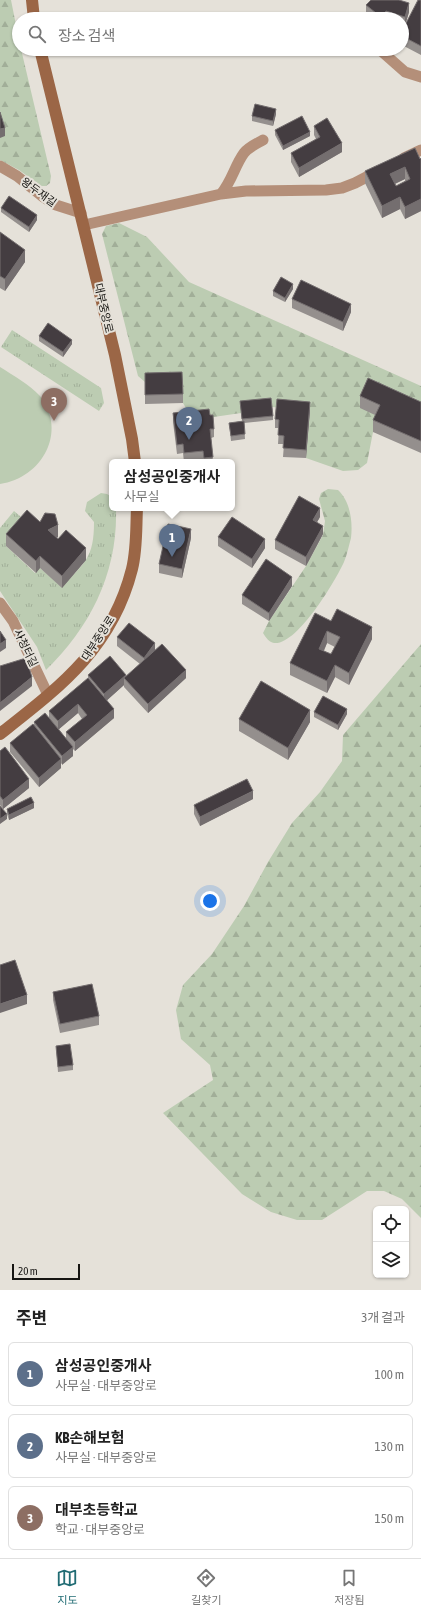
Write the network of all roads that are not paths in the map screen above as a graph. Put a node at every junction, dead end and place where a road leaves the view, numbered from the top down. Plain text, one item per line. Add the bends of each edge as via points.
1 (32, 0) edge
2 (33, 12) edge
3 (42, 56) edge
4 (388, 56) edge
5 (421, 77) edge
6 (263, 140) dead end
7 (421, 150) edge
8 (0, 166) edge
9 (221, 194) junction
10 (83, 219) junction
11 (135, 459) edge
12 (137, 511) edge
13 (0, 603) edge
14 (48, 696) junction
15 (0, 734) edge

1 - 2 street
3 - 10 street, 대부중앙로
4 - 5 lane via 405,72
6 - 9 lane via 244,153 228,186
7 - 9 lane via 342,188
8 - 10 lane, 왕두재길 via 56,206
9 - 10 lane
10 - 11 street, 대부중앙로 via 115,355
12 - 14 street, 대부중앙로 via 132,568 116,611 88,657
13 - 14 lane, 사청터길 via 13,621
14 - 15 street, 대부중앙로

